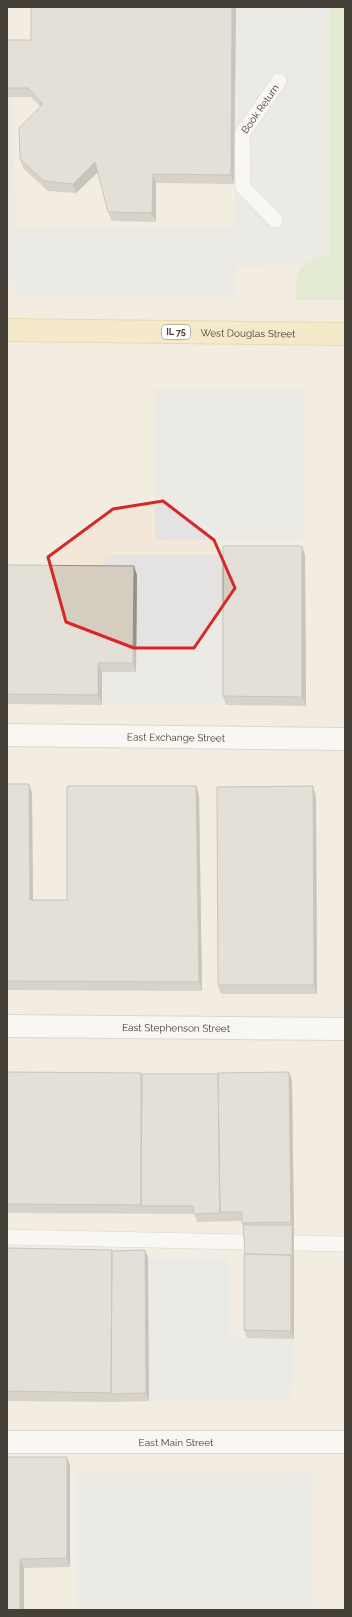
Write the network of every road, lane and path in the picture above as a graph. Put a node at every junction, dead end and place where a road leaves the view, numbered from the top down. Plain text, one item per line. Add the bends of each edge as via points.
1 (279, 81) dead end
2 (274, 220) dead end
3 (7, 330) edge
4 (345, 334) edge
5 (7, 735) edge
6 (345, 739) edge
7 (7, 1026) edge
8 (345, 1029) edge
9 (7, 1237) edge
10 (345, 1244) edge
11 (7, 1442) edge
12 (345, 1442) edge

1 - 2 lane, Book Return via 242,134 243,187
3 - 4 main road, West Douglas Street / IL 75
5 - 6 street, East Exchange Street
7 - 8 street, East Stephenson Street
9 - 10 lane
11 - 12 street, East Main Street

